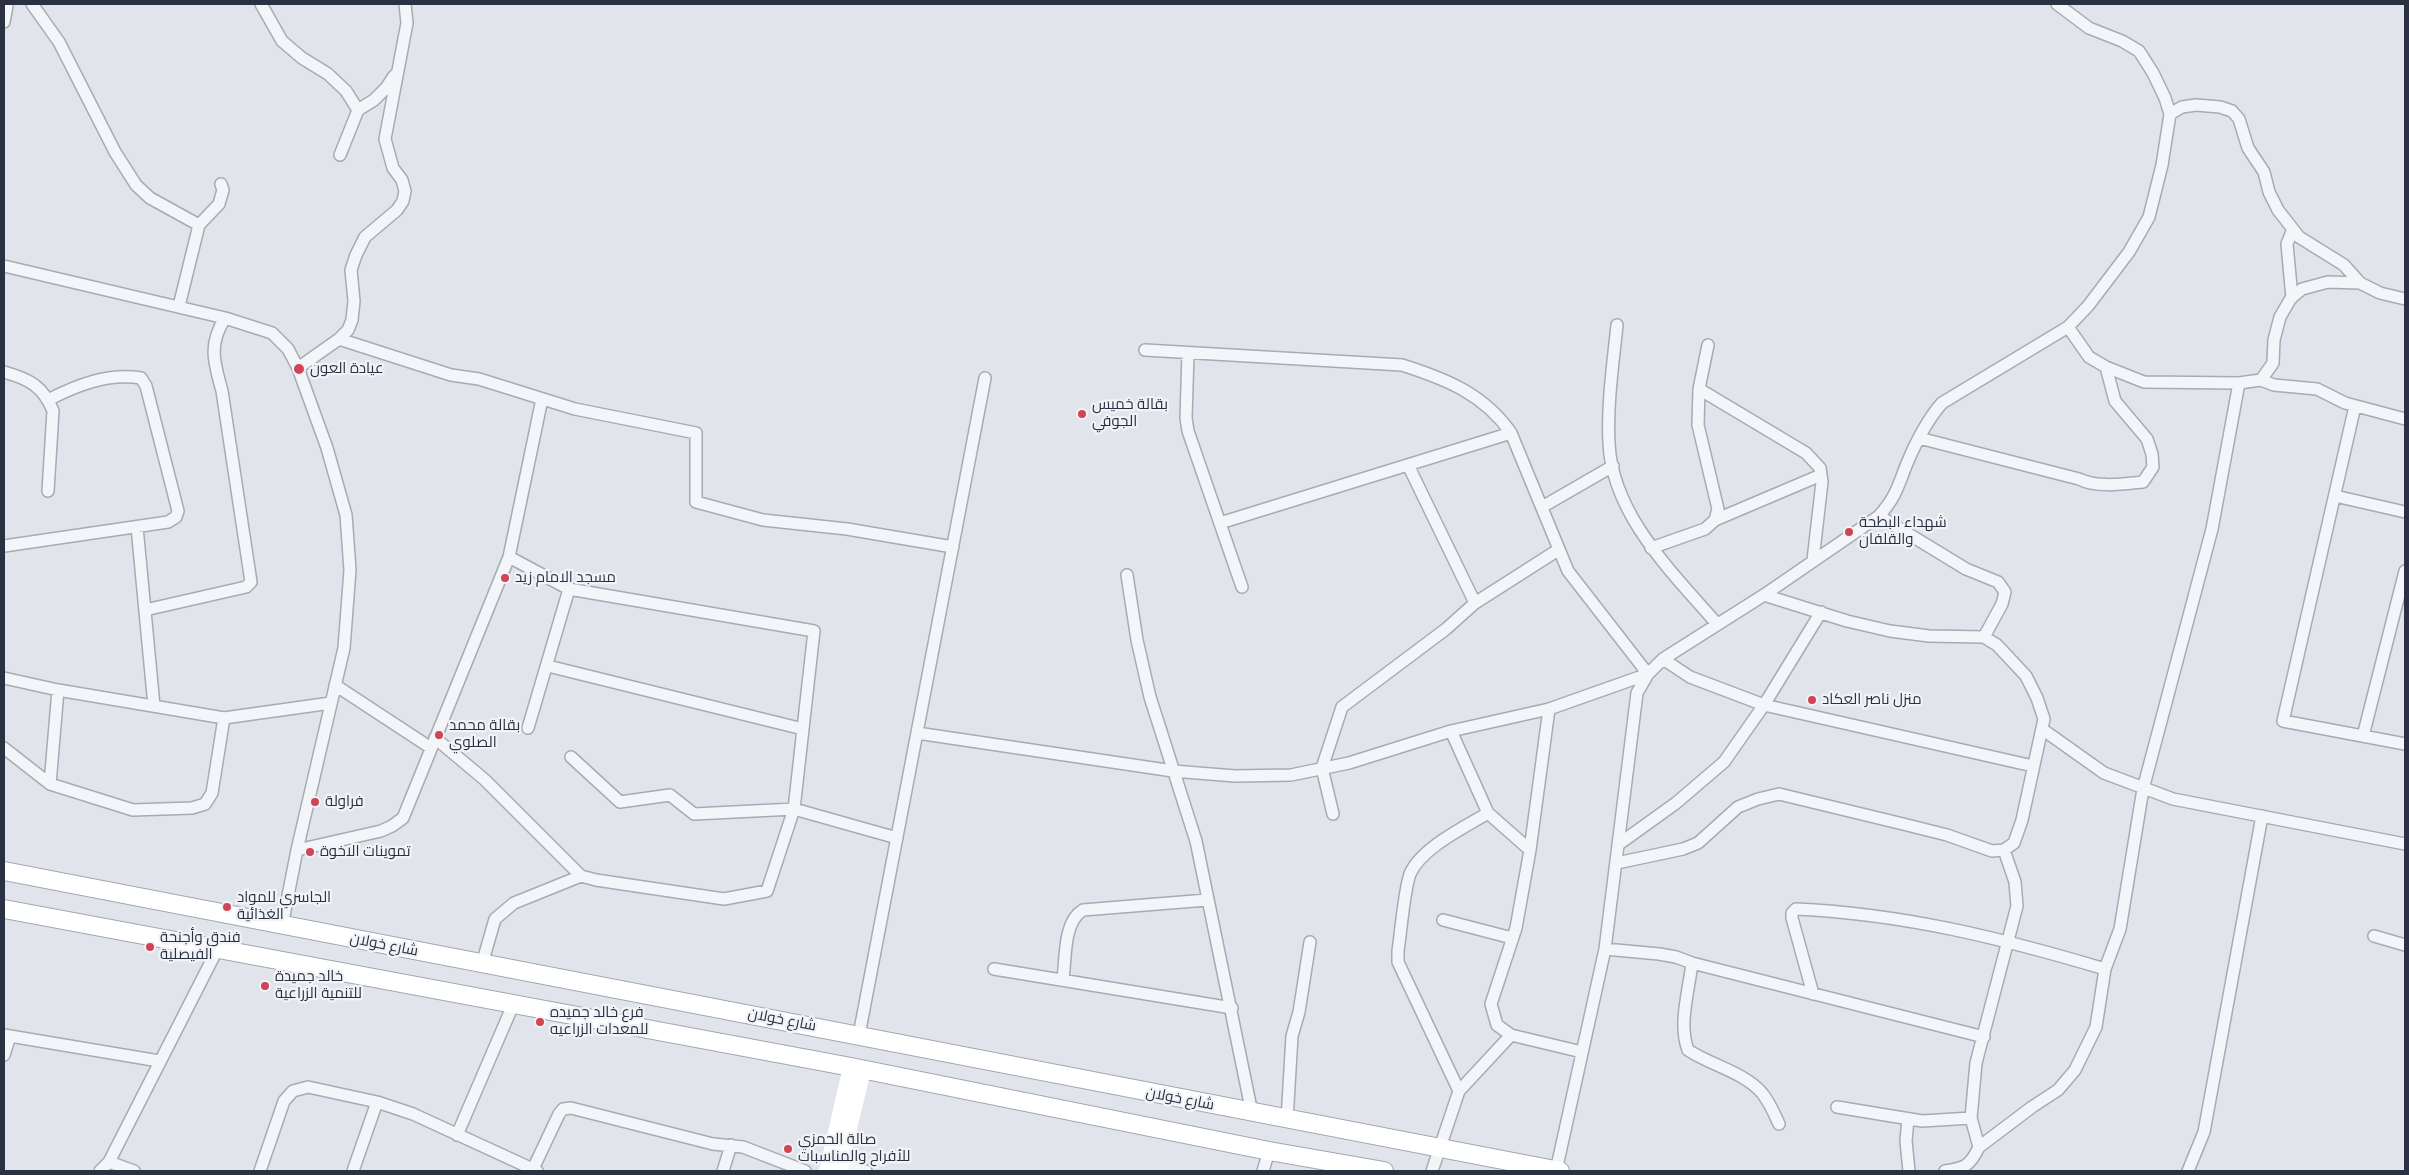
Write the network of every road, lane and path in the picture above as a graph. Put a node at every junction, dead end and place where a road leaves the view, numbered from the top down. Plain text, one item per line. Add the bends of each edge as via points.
1 (32, 4) edge
2 (261, 4) edge
3 (406, 4) edge
4 (2057, 4) edge
5 (4, 6) edge
6 (4, 22) edge
7 (397, 70) junction
8 (358, 110) junction
9 (2170, 114) junction
10 (340, 155) dead end
11 (221, 184) dead end
12 (199, 225) junction
13 (2293, 228) junction
14 (4, 266) edge
15 (2360, 283) junction
16 (2292, 298) junction
17 (2405, 298) edge
18 (179, 306) junction
19 (225, 318) junction
20 (1617, 325) dead end
21 (2068, 327) junction
22 (339, 339) junction
23 (1708, 345) dead end
24 (1144, 350) dead end
25 (1188, 353) junction
26 (2106, 367) junction
27 (298, 368) junction
28 (4, 372) edge
29 (985, 378) dead end
30 (2261, 380) junction
31 (2240, 383) junction
32 (1699, 389) junction
33 (542, 399) junction
34 (48, 400) junction
35 (2356, 406) junction
36 (2405, 419) edge
37 (1511, 433) junction
38 (1919, 438) junction
39 (1408, 465) junction
40 (1613, 466) junction
41 (1821, 475) junction
42 (48, 491) dead end
43 (2335, 496) junction
44 (1542, 507) junction
45 (2405, 512) edge
46 (1879, 516) junction
47 (1715, 520) junction
48 (1220, 523) junction
49 (137, 527) junction
50 (4, 546) edge
51 (953, 547) junction
52 (1651, 548) junction
53 (1558, 550) junction
54 (509, 558) junction
55 (1814, 560) junction
56 (2405, 571) edge
57 (1127, 575) dead end
58 (1242, 587) dead end
59 (569, 589) junction
60 (1764, 595) junction
61 (1475, 603) junction
62 (145, 610) junction
63 (1821, 612) junction
64 (1717, 624) junction
65 (1984, 637) junction
66 (1663, 660) junction
67 (548, 666) junction
68 (1648, 674) junction
69 (4, 678) edge
70 (335, 685) junction
71 (58, 690) junction
72 (331, 703) junction
73 (1764, 705) junction
74 (154, 706) junction
75 (1549, 709) junction
76 (224, 718) junction
77 (528, 728) dead end
78 (2042, 728) junction
79 (803, 729) junction
80 (1451, 731) junction
81 (917, 733) junction
82 (2363, 736) junction
83 (433, 743) junction
84 (2405, 744) edge
85 (4, 748) edge
86 (571, 757) dead end
87 (2033, 766) junction
88 (1322, 768) junction
89 (1173, 771) junction
90 (50, 784) junction
91 (2143, 789) junction
92 (794, 809) junction
93 (1488, 812) junction
94 (1333, 814) dead end
95 (2262, 816) junction
96 (897, 838) junction
97 (1619, 844) junction
98 (2405, 844) edge
99 (297, 850) junction
100 (1530, 850) junction
101 (2004, 850) junction
102 (1617, 863) junction
103 (4, 871) edge
104 (581, 876) junction
105 (1207, 900) junction
106 (4, 909) edge
107 (1443, 920) dead end
108 (282, 926) junction
109 (2374, 936) dead end
110 (1512, 938) junction
111 (2010, 941) junction
112 (1310, 942) dead end
113 (2405, 945) edge
114 (1605, 949) junction
115 (217, 950) junction
116 (1692, 963) junction
117 (482, 964) junction
118 (994, 969) dead end
119 (2105, 969) junction
120 (1063, 979) junction
121 (1813, 994) junction
122 (513, 1005) junction
123 (1232, 1008) junction
124 (859, 1035) junction
125 (1511, 1035) junction
126 (7, 1036) edge
127 (1984, 1037) junction
128 (1582, 1052) junction
129 (4, 1055) edge
130 (159, 1061) junction
131 (857, 1068) junction
132 (1459, 1091) junction
133 (377, 1102) junction
134 (1837, 1107) dead end
135 (1252, 1113) junction
136 (1970, 1118) junction
137 (1908, 1119) junction
138 (1287, 1120) junction
139 (1779, 1124) dead end
140 (457, 1136) junction
141 (731, 1145) junction
142 (1440, 1147) junction
143 (1979, 1147) junction
144 (1269, 1151) junction
145 (109, 1162) junction
146 (836, 1169) edge
147 (535, 1170) edge
148 (100, 1171) edge
149 (134, 1171) edge
150 (260, 1171) edge
151 (353, 1171) edge
152 (723, 1171) edge
153 (805, 1171) edge
154 (866, 1171) edge
155 (1263, 1171) edge
156 (1384, 1171) edge
157 (1432, 1171) edge
158 (1558, 1171) edge
159 (1910, 1171) edge
160 (1945, 1171) edge
161 (2188, 1171) edge

1 - 12 street via 59,42 136,185 150,198
2 - 8 street via 285,45 328,74 346,91
3 - 7 street via 407,23
4 - 9 street via 2089,28 2139,51 2153,73
5 - 6 street via 7,6
7 - 8 street via 386,88
7 - 22 street via 385,139 393,168 402,180 403,201 365,237 356,254 350,270 354,301 352,320
8 - 10 street
9 - 13 street via 2182,107 2196,105 2232,111 2241,124 2248,148 2264,172 2272,202
9 - 21 street via 2149,218 2129,252
11 - 12 street via 223,190 219,204
12 - 18 street
13 - 15 street via 2307,243 2344,265
13 - 16 street via 2287,244
14 - 18 street
15 - 16 street via 2316,285 2302,289
15 - 17 street via 2380,293
16 - 30 street via 2280,317 2273,363
18 - 19 street
19 - 27 street via 272,332 288,349
19 - 62 street via 217,330 214,360 222,391 250,582 246,587
20 - 40 street via 1610,405 1609,445
21 - 26 street via 2089,357
21 - 38 street via 1942,402 1928,419
22 - 27 street
22 - 33 street via 451,375
23 - 32 street
24 - 25 street
25 - 37 street via 1402,365 1465,390 1501,418
25 - 48 street via 1188,431
26 - 31 street via 2144,382
26 - 38 street via 2115,401 2147,439 2152,454 2153,467 2143,482 2088,484
27 - 70 street via 327,448 346,515 350,570 344,648
28 - 34 street via 28,379
29 - 51 street
30 - 31 street
30 - 35 street via 2274,385 2317,389
31 - 91 street via 2212,529
32 - 41 street via 1806,453 1820,468
32 - 47 street via 1698,425 1718,509
33 - 51 street via 574,409 696,433 696,502 763,520 847,529
33 - 54 street
34 - 42 street via 53,411
34 - 49 street via 77,385 98,379 141,378 146,386 178,511 176,517 168,522
35 - 36 street
35 - 43 street
37 - 39 street
37 - 44 street
38 - 46 street via 1893,500
39 - 48 street
39 - 61 street
40 - 44 street
40 - 52 street via 1618,488
41 - 47 street
41 - 55 street
43 - 45 street
43 - 82 street via 2283,721
44 - 53 street
46 - 55 street
46 - 65 street via 1966,569 1998,582 2005,592 2002,604
47 - 52 street via 1705,529
48 - 58 street
49 - 50 street
49 - 62 street
51 - 81 street
52 - 64 street
53 - 61 street
53 - 68 street via 1568,571
54 - 59 street
54 - 83 street
55 - 60 street
56 - 82 street
57 - 89 street via 1150,697
59 - 67 street
59 - 79 street via 814,631
60 - 63 street
60 - 64 street
61 - 88 street via 1446,629 1342,707
62 - 74 street
63 - 65 street via 1890,631 1929,636
63 - 73 street
64 - 66 street
65 - 78 street via 1997,645 2026,676 2042,712
66 - 68 street
66 - 73 street via 1690,677
67 - 77 street
67 - 79 street
68 - 75 street
68 - 97 street via 1637,692
69 - 71 street
70 - 72 street
70 - 83 street
71 - 74 street
71 - 90 street
72 - 76 street
72 - 99 street
73 - 87 street
73 - 97 street via 1724,762 1676,803
74 - 76 street
75 - 80 street
75 - 100 street
76 - 90 street via 212,793 204,804 192,808 133,810
78 - 87 street
78 - 91 street via 2104,773
79 - 92 street
80 - 88 street via 1349,763
80 - 93 street
81 - 89 street
81 - 96 street
82 - 84 street
83 - 99 street via 403,818 398,822 381,831
83 - 104 street via 485,780
85 - 90 street
86 - 92 street via 620,802 670,795 694,814
87 - 101 street via 2022,820 2014,842
88 - 89 street via 1291,775 1235,776
88 - 94 street
89 - 105 street via 1196,841
91 - 95 street via 2173,799
91 - 119 street via 2120,929
92 - 96 street
92 - 104 street via 767,891 724,899
93 - 100 street
93 - 132 street via 1417,862 1410,876 1398,951 1398,962
95 - 98 street
95 - 161 street via 2204,1132
96 - 124 street
97 - 102 street
99 - 108 street
100 - 110 street
101 - 102 street via 1992,851 1921,828 1779,794 1738,807 1698,842 1683,849
101 - 111 street via 2015,882 2017,906
102 - 114 street
103 - 108 main road, شارع خولان
104 - 117 street via 514,903 495,919
105 - 120 street via 1083,910 1070,924
105 - 123 street
106 - 115 main road
107 - 110 street
108 - 117 main road, شارع خولان
109 - 113 street
110 - 125 street via 1492,1004 1497,1025
111 - 119 street
111 - 121 street via 1880,916 1796,909 1792,918
111 - 127 street
112 - 138 street via 1292,1036
114 - 116 street via 1658,954
114 - 128 street
115 - 122 main road
115 - 130 street
116 - 121 street
116 - 139 street via 1684,1027 1684,1042 1688,1050 1761,1092
117 - 124 main road, شارع خولان
118 - 120 street
119 - 143 street via 2096,1027 2075,1070 2058,1090
120 - 123 street
121 - 127 street
122 - 131 main road
122 - 140 street
123 - 135 street
124 - 135 main road, شارع خولان
125 - 128 street
125 - 132 street
126 - 129 street
126 - 130 street
127 - 136 street via 1976,1063
128 - 158 street
130 - 145 street
131 - 144 main road
131 - 146 street
132 - 142 street
133 - 140 street via 413,1114
133 - 150 street via 308,1088 294,1091 284,1101
133 - 151 street
134 - 137 street
135 - 138 main road, شارع خولان
136 - 137 street
136 - 143 street
137 - 159 street via 1906,1141
138 - 142 main road, شارع خولان
140 - 147 street
141 - 147 street via 713,1144 571,1108 559,1114
141 - 152 street
141 - 153 street
142 - 157 street
142 - 158 main road, شارع خولان
143 - 160 street via 1972,1162 1962,1168
144 - 155 street
144 - 156 main road
145 - 148 street
145 - 149 street
146 - 154 street

